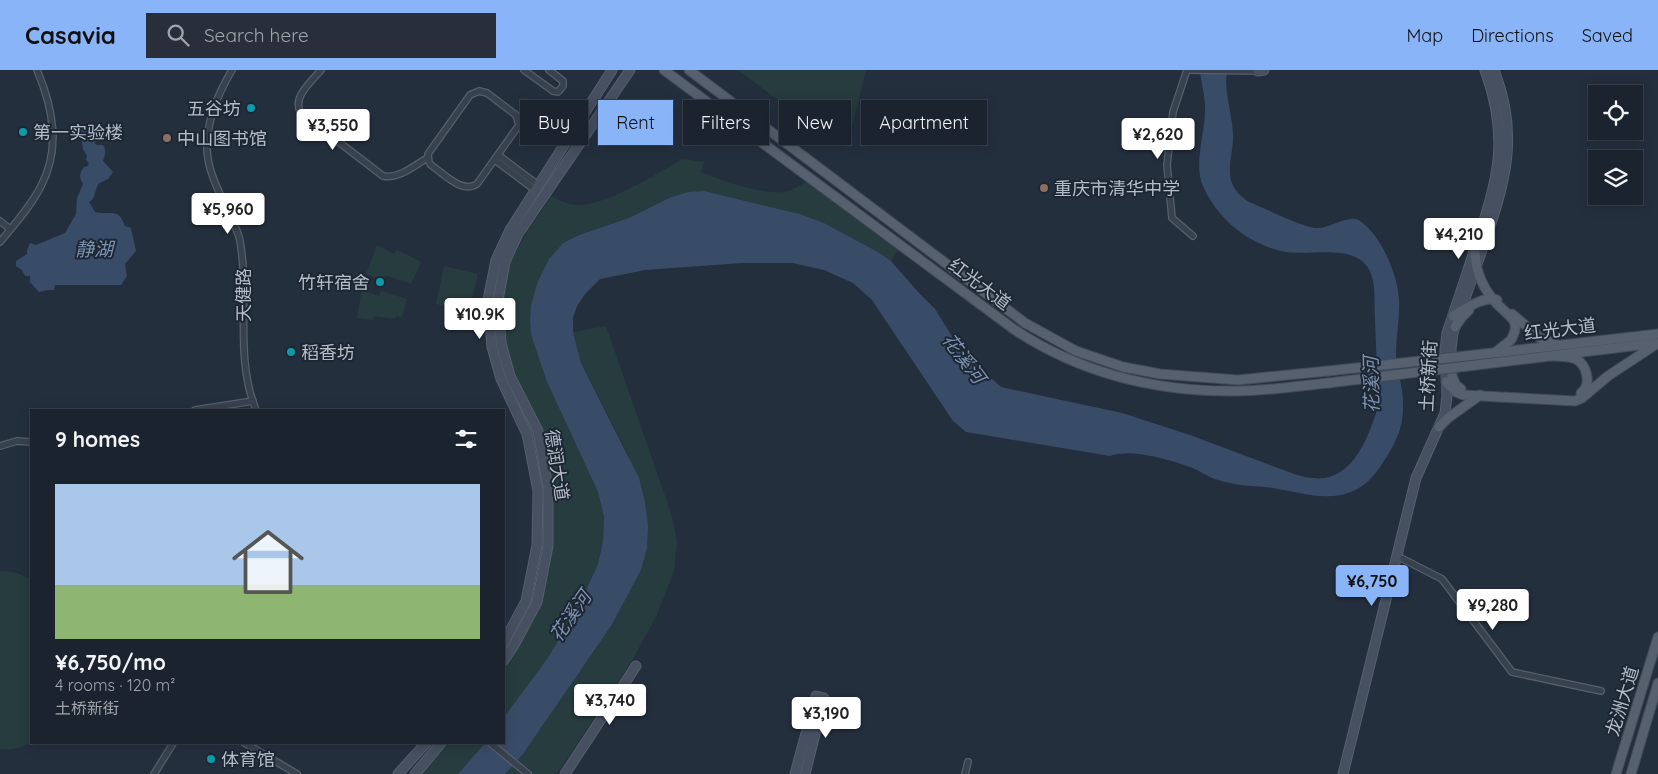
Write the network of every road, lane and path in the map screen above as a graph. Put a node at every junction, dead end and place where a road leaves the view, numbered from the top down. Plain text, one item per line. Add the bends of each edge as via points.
1 (37, 70) edge
2 (232, 70) edge
3 (321, 70) edge
4 (524, 70) edge
5 (549, 70) edge
6 (612, 70) edge
7 (630, 70) edge
8 (664, 70) edge
9 (689, 70) edge
10 (1188, 70) edge
11 (1485, 70) edge
12 (1494, 70) edge
13 (1202, 71) edge
14 (1261, 71) edge
15 (700, 74) edge
16 (428, 158) junction
17 (496, 158) junction
18 (537, 188) junction
19 (0, 222) edge
20 (10, 229) junction
21 (1193, 236) dead end
22 (0, 242) edge
23 (1477, 253) junction
24 (1476, 266) junction
25 (1492, 299) junction
26 (1501, 306) junction
27 (1457, 314) junction
28 (1455, 328) junction
29 (1658, 334) edge
30 (1658, 343) edge
31 (1559, 345) junction
32 (1493, 353) junction
33 (1552, 356) junction
34 (1449, 379) junction
35 (1453, 390) junction
36 (1496, 394) junction
37 (1479, 396) junction
38 (253, 401) junction
39 (201, 409) edge
40 (256, 409) edge
41 (1448, 418) junction
42 (1440, 429) junction
43 (30, 442) edge
44 (0, 446) edge
45 (1397, 556) junction
46 (1658, 637) edge
47 (505, 640) edge
48 (505, 658) edge
49 (636, 666) dead end
50 (1658, 683) edge
51 (1601, 691) dead end
52 (173, 744) edge
53 (246, 744) edge
54 (425, 744) edge
55 (440, 744) edge
56 (491, 744) edge
57 (968, 762) dead end
58 (154, 774) edge
59 (297, 774) edge
60 (398, 774) edge
61 (414, 774) edge
62 (528, 774) edge
63 (565, 774) edge
64 (795, 774) edge
65 (805, 774) edge
66 (965, 774) edge
67 (1343, 774) edge
68 (1616, 774) edge
69 (1631, 774) edge

1 - 20 street via 52,116 54,142 41,187
2 - 38 street, 天健路 via 210,117 207,147 212,173 240,238 244,269 243,353
3 - 16 street via 300,97 298,107 301,113 384,176 398,175
4 - 5 street via 558,92 563,81
6 - 18 main road, 德润大道
7 - 48 main road, 德润大道 via 518,234 505,262 498,300 501,344 510,376 538,431 548,488 548,546 537,602
8 - 33 main road, 红光大道, bridge via 1015,330 1072,362 1116,377 1158,386 1238,391
9 - 15 main road, 红光大道
10 - 13 street
10 - 21 street via 1174,112 1167,166 1172,218
11 - 23 main road, 土桥新街 via 1496,104 1500,153 1492,199
12 - 23 main road, 土桥新街 via 1505,103 1508,153 1499,201
13 - 14 street
15 - 32 main road, 红光大道, bridge via 1025,323 1076,351 1123,367 1160,374 1238,380
16 - 17 street via 431,165 464,187 477,184
16 - 17 street via 429,150 470,95 479,92 487,93 518,118 518,129
17 - 18 street
18 - 47 main road, 德润大道 via 510,230 496,260 488,300 492,347 502,379 528,434 538,491 537,545 526,601
19 - 20 street
20 - 22 street
23 - 24 main road
23 - 26 main road via 1484,279
23 - 27 main road, 土桥新街
24 - 25 main road
24 - 27 main road, 土桥新街
25 - 26 main road
25 - 27 main road
26 - 28 main road via 1478,305 1466,312
26 - 31 main road via 1534,334
26 - 32 main road via 1512,318 1515,329 1509,344
27 - 28 main road, 土桥新街
27 - 34 main road, 土桥新街 via 1445,341
28 - 34 main road, 土桥新街
29 - 31 main road, 红光大道
30 - 33 main road, 红光大道
30 - 36 main road via 1575,401
31 - 32 main road, 红光大道
33 - 36 main road via 1572,358 1582,363 1587,383 1582,393 1570,396
34 - 35 main road, 土桥新街
34 - 36 main road via 1459,389
34 - 42 main road, 土桥新街
35 - 37 main road via 1460,395
35 - 41 main road, 土桥新街
36 - 37 main road
36 - 42 main road via 1479,401
37 - 41 main road
38 - 39 street
38 - 40 street, 天健路
41 - 42 main road
42 - 45 main road, 土桥新街 via 1416,478
43 - 44 street via 17,441
45 - 51 street via 1442,579 1512,672
45 - 67 main road, 土桥新街
46 - 68 main road, 龙洲大道
49 - 63 main road
50 - 69 main road, 龙洲大道
52 - 58 street
53 - 59 street
54 - 60 main road
55 - 61 main road
56 - 62 street
57 - 66 street
64 - 65 main road via 820,697

